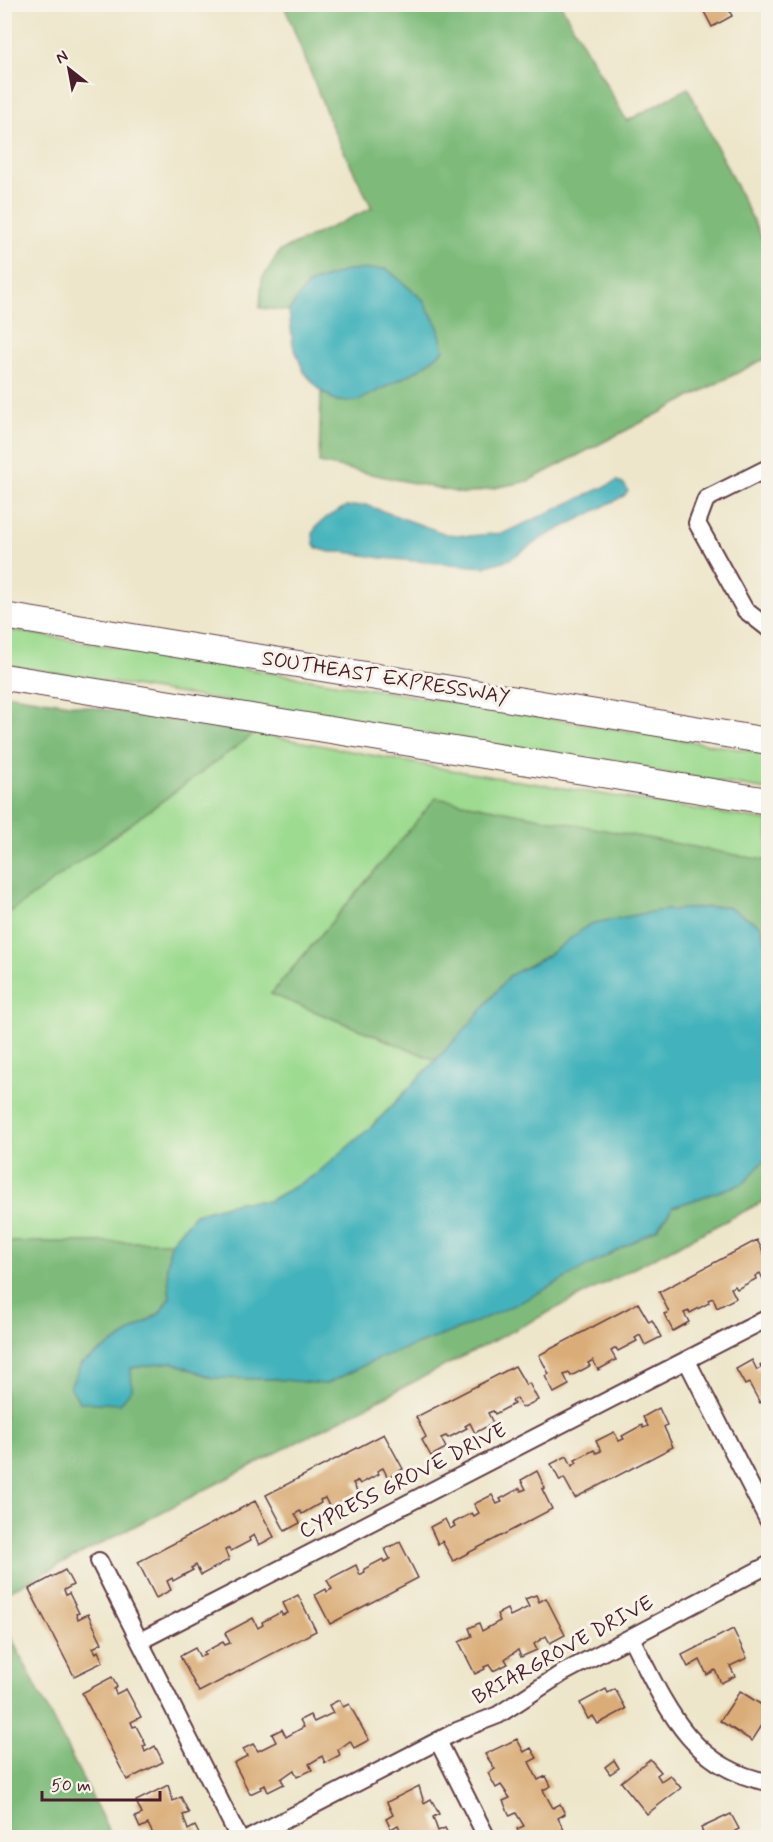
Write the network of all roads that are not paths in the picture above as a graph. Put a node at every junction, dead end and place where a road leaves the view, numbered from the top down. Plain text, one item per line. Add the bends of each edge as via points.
1 (768, 468) edge
2 (4, 616) edge
3 (768, 628) edge
4 (4, 677) edge
5 (768, 741) edge
6 (768, 801) edge
7 (768, 1318) edge
8 (687, 1360) junction
9 (768, 1520) edge
10 (99, 1561) dead end
11 (768, 1565) edge
12 (631, 1638) junction
13 (140, 1641) junction
14 (438, 1741) junction
15 (768, 1782) edge
16 (239, 1838) edge
17 (250, 1838) edge
18 (487, 1838) edge

1 - 3 street via 706,499 697,523 746,610
2 - 5 highway, SOUTHEAST EXPRESSWAY
4 - 6 highway
7 - 8 street, CYPRESS GROVE DRIVE
8 - 9 street
8 - 13 street, CYPRESS GROVE DRIVE
10 - 13 street
11 - 12 street, BRIARGROVE DRIVE
12 - 14 street, BRIARGROVE DRIVE via 561,1674 498,1715
12 - 15 street via 667,1708 692,1742 729,1768
13 - 16 street
14 - 17 street, BRIARGROVE DRIVE
14 - 18 street

